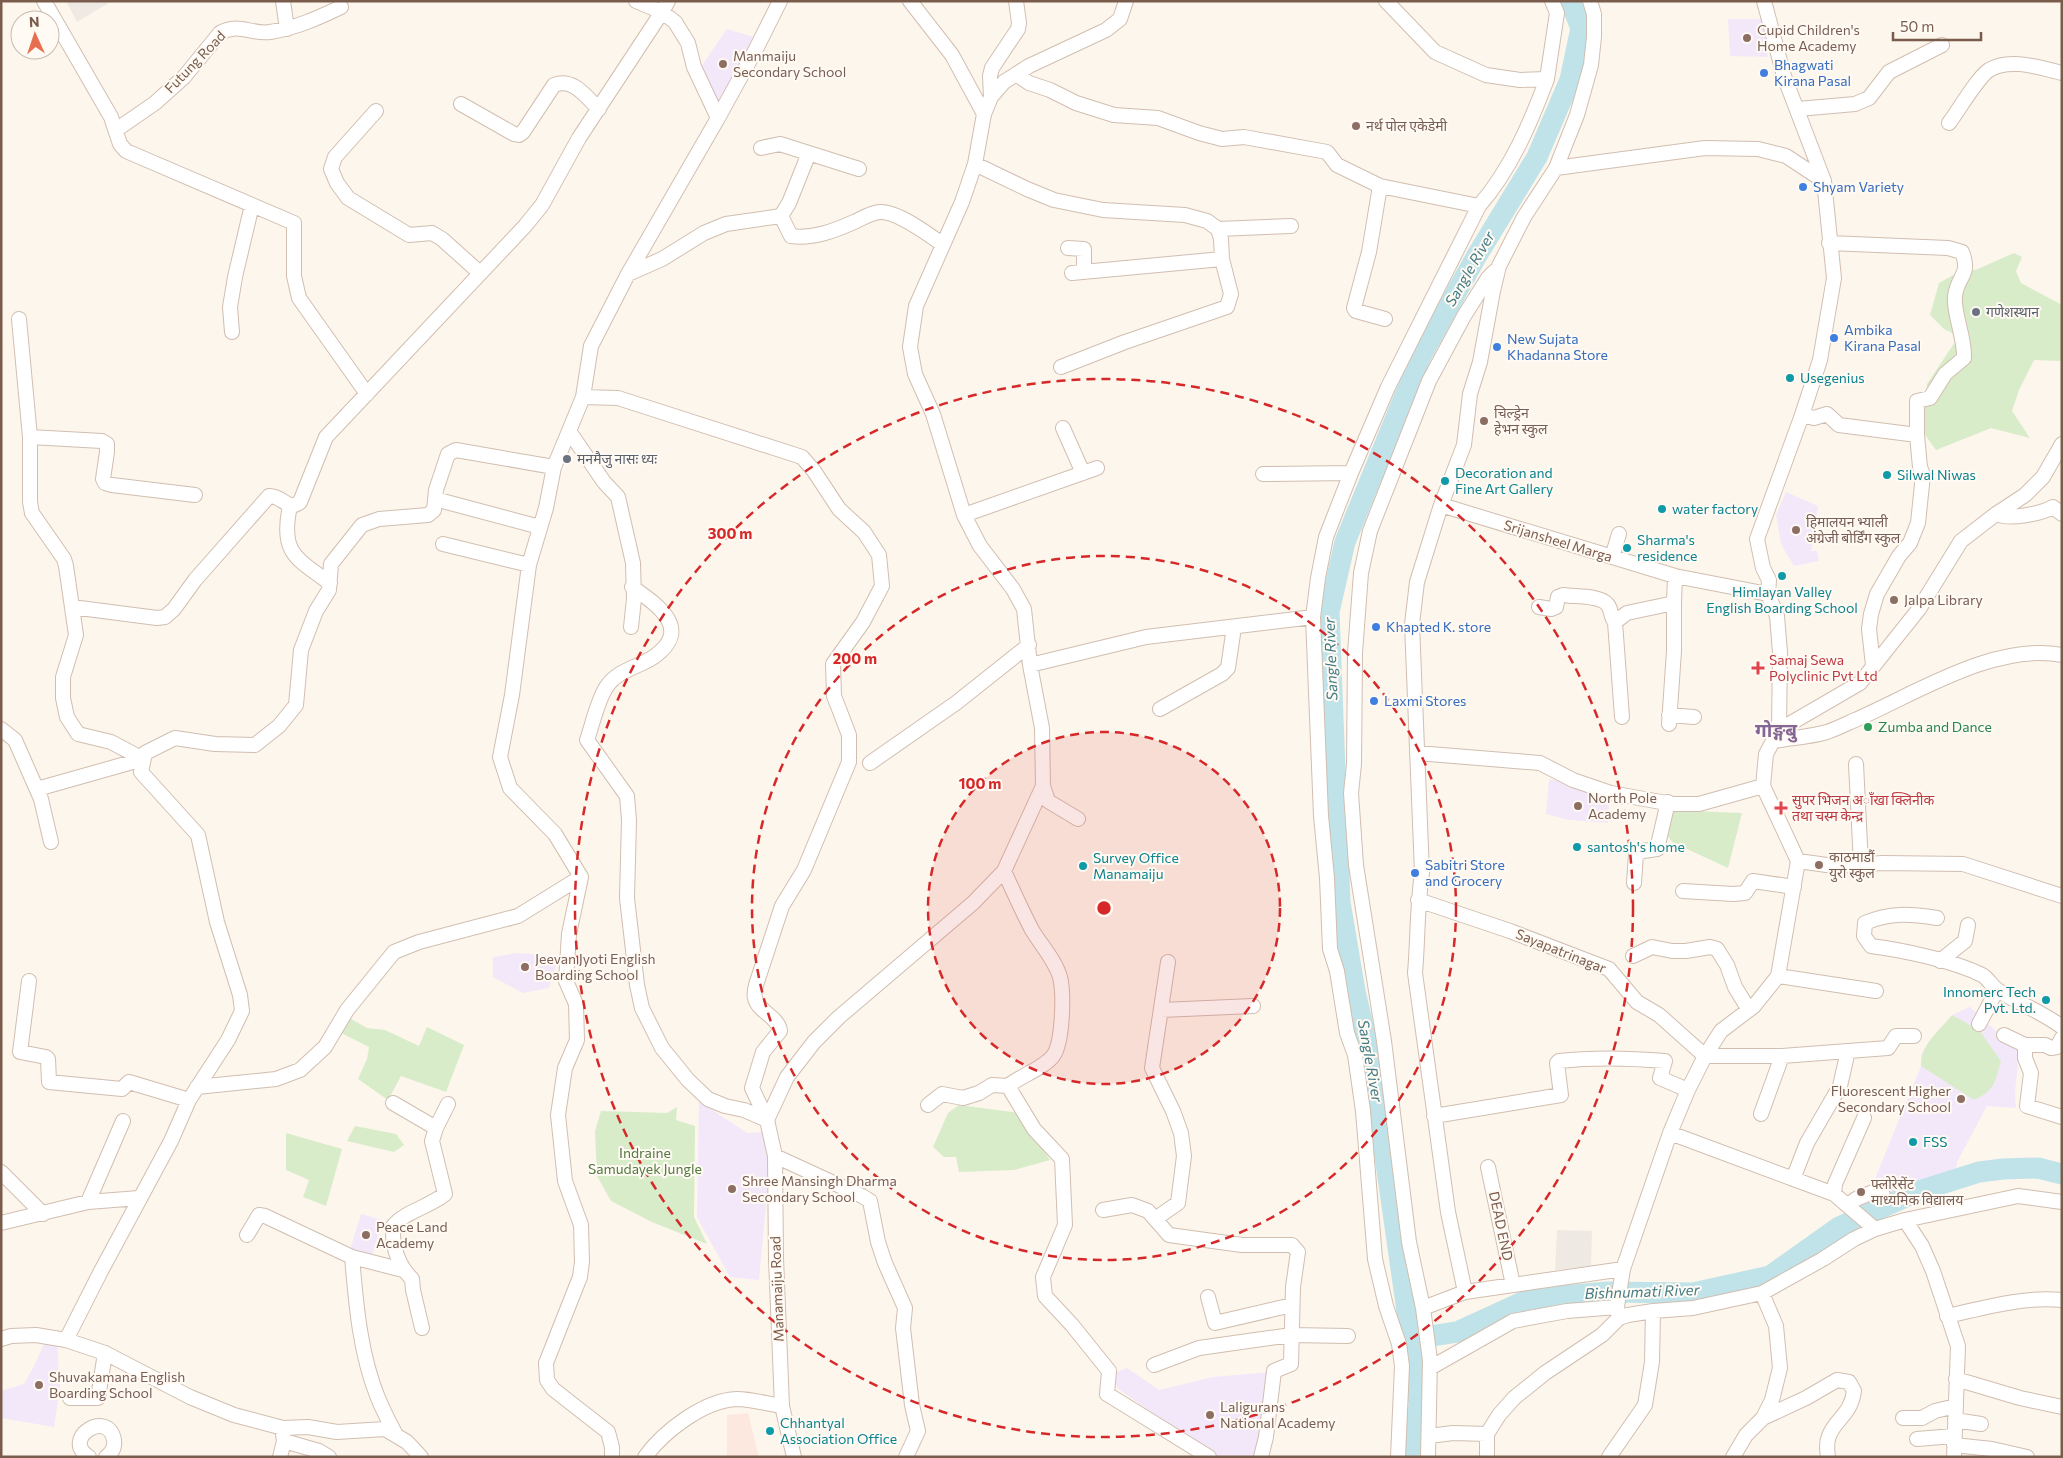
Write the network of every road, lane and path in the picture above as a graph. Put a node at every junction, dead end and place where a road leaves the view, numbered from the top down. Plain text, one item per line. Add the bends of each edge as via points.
1 (44, 1) edge
2 (283, 1) edge
3 (636, 1) edge
4 (780, 1) edge
5 (910, 1) edge
6 (1016, 1) edge
7 (1126, 1) edge
8 (1386, 1) edge
9 (1552, 1) edge
10 (1590, 1) edge
11 (1764, 1) edge
12 (341, 7) dead end
13 (665, 7) edge
14 (287, 29) junction
15 (1942, 45) dead end
16 (2062, 73) edge
17 (1016, 74) junction
18 (1547, 79) junction
19 (992, 97) junction
20 (461, 104) dead end
21 (599, 109) junction
22 (1798, 109) junction
23 (376, 111) dead end
24 (984, 114) junction
25 (718, 118) junction
26 (1949, 123) dead end
27 (116, 130) junction
28 (761, 148) dead end
29 (809, 153) junction
30 (975, 164) junction
31 (1556, 168) junction
32 (859, 169) dead end
33 (1824, 181) junction
34 (1380, 186) junction
35 (252, 205) junction
36 (1479, 206) junction
37 (780, 216) junction
38 (1291, 226) dead end
39 (1218, 229) junction
40 (1830, 243) junction
41 (942, 244) junction
42 (1068, 248) dead end
43 (1222, 259) junction
44 (1499, 266) junction
45 (480, 273) junction
46 (628, 274) junction
47 (19, 319) dead end
48 (1385, 319) dead end
49 (232, 332) dead end
50 (1061, 367) dead end
51 (366, 394) junction
52 (583, 397) junction
53 (1802, 415) junction
54 (1063, 428) dead end
55 (569, 431) junction
56 (1917, 435) junction
57 (30, 437) junction
58 (2062, 444) edge
59 (2062, 457) edge
60 (554, 467) junction
61 (1097, 468) dead end
62 (1082, 473) junction
63 (1351, 473) junction
64 (1263, 474) dead end
65 (2043, 477) junction
66 (195, 495) dead end
67 (435, 499) junction
68 (1441, 505) junction
69 (290, 506) junction
70 (964, 514) junction
71 (1996, 514) junction
72 (2062, 514) edge
73 (540, 527) junction
74 (1619, 534) dead end
75 (443, 544) dead end
76 (1612, 557) junction
77 (529, 565) junction
78 (1675, 576) junction
79 (330, 583) junction
80 (632, 587) junction
81 (1768, 594) junction
82 (1674, 597) junction
83 (1539, 607) dead end
84 (72, 608) junction
85 (1314, 617) junction
86 (1615, 622) junction
87 (1234, 626) junction
88 (631, 627) dead end
89 (1029, 644) junction
90 (2062, 656) edge
91 (1030, 665) junction
92 (1873, 665) junction
93 (1160, 709) dead end
94 (1622, 716) dead end
95 (1694, 717) dead end
96 (1, 729) edge
97 (1776, 736) junction
98 (1417, 753) junction
99 (143, 759) junction
100 (870, 763) dead end
101 (1856, 764) dead end
102 (1043, 786) junction
103 (1763, 786) junction
104 (37, 789) junction
105 (1668, 802) junction
106 (1078, 819) dead end
107 (51, 842) dead end
108 (1798, 861) junction
109 (1860, 865) junction
110 (1004, 871) junction
111 (581, 877) junction
112 (1634, 884) dead end
113 (1794, 887) junction
114 (1683, 890) dead end
115 (2062, 896) edge
116 (1418, 900) junction
117 (1936, 918) dead end
118 (1968, 925) dead end
119 (1633, 956) dead end
120 (1940, 961) junction
121 (1168, 962) dead end
122 (1778, 976) junction
123 (29, 981) dead end
124 (1997, 990) junction
125 (1876, 991) dead end
126 (1253, 1006) dead end
127 (1161, 1010) junction
128 (1749, 1010) junction
129 (1979, 1024) dead end
130 (2062, 1029) edge
131 (2004, 1035) dead end
132 (1914, 1036) dead end
133 (2025, 1045) junction
134 (1848, 1051) junction
135 (1705, 1056) junction
136 (1782, 1056) junction
137 (1008, 1086) junction
138 (197, 1087) junction
139 (1688, 1090) junction
140 (189, 1100) junction
141 (393, 1103) dead end
142 (448, 1104) dead end
143 (928, 1105) dead end
144 (1761, 1114) dead end
145 (1434, 1116) junction
146 (2062, 1117) edge
147 (1864, 1118) dead end
148 (767, 1120) junction
149 (123, 1121) dead end
150 (436, 1128) junction
151 (1670, 1133) junction
152 (775, 1156) junction
153 (1488, 1167) dead end
154 (1, 1172) edge
155 (1793, 1179) junction
156 (1834, 1194) junction
157 (1883, 1195) dead end
158 (139, 1198) junction
159 (88, 1202) junction
160 (2062, 1202) edge
161 (1849, 1206) junction
162 (1103, 1210) dead end
163 (42, 1214) junction
164 (1155, 1219) junction
165 (1905, 1220) junction
166 (1, 1223) edge
167 (1871, 1226) junction
168 (247, 1235) dead end
169 (352, 1256) junction
170 (403, 1270) junction
171 (1622, 1274) junction
172 (1513, 1285) junction
173 (1465, 1292) junction
174 (1762, 1293) junction
175 (1208, 1297) dead end
176 (2062, 1300) edge
177 (1292, 1304) junction
178 (1653, 1311) junction
179 (1618, 1313) junction
180 (1424, 1315) junction
181 (1947, 1316) junction
182 (422, 1328) dead end
183 (1291, 1335) junction
184 (1348, 1336) dead end
185 (1, 1339) edge
186 (66, 1340) junction
187 (105, 1353) junction
188 (1430, 1364) junction
189 (1154, 1365) dead end
190 (1956, 1379) junction
191 (70, 1398) dead end
192 (782, 1406) junction
193 (1956, 1406) junction
194 (2062, 1407) edge
195 (1763, 1418) junction
196 (1903, 1418) dead end
197 (1955, 1420) junction
198 (1981, 1424) dead end
199 (395, 1433) junction
200 (1487, 1434) junction
201 (283, 1435) junction
202 (1429, 1436) junction
203 (1917, 1439) dead end
204 (1954, 1446) edge
205 (1263, 1456) edge
206 (89, 1457) edge
207 (106, 1457) edge
208 (280, 1457) edge
209 (329, 1457) edge
210 (421, 1457) edge
211 (612, 1457) edge
212 (645, 1457) edge
213 (794, 1457) edge
214 (906, 1457) edge
215 (1209, 1457) edge
216 (1398, 1457) edge
217 (1428, 1457) edge
218 (1487, 1457) edge
219 (1609, 1457) edge
220 (1733, 1457) edge
221 (1828, 1457) edge
222 (2027, 1457) edge

1 - 27 street
2 - 14 street
3 - 13 street
4 - 25 street
5 - 24 street via 952,55
6 - 19 street via 1018,29 992,68
7 - 17 street via 1120,19 1106,30
8 - 18 street via 1435,52 1486,75 1520,80
9 - 18 street via 1557,13
10 - 31 street via 1594,14 1591,64 1577,114
11 - 22 street via 1784,76
12 - 14 street, Futung Road
13 - 21 street
13 - 25 street via 688,43 694,67
14 - 27 street, Futung Road via 267,32 235,28 220,33 184,78
15 - 22 street via 1888,72 1868,98 1855,104
16 - 26 street via 2011,63 1990,70
17 - 19 street via 1004,82
17 - 34 street via 1076,103 1114,114 1158,118 1222,139 1244,137 1326,152 1337,165
18 - 36 street via 1524,137
19 - 24 street
20 - 21 street via 519,135 554,85 561,82 572,84
21 - 45 street via 542,205
22 - 33 street
23 - 45 street via 335,157 331,169 337,183 348,198 409,235 432,233 442,239
24 - 30 street
25 - 46 street
27 - 35 street via 126,152
28 - 29 street via 780,144
29 - 32 street
29 - 37 street via 789,203
30 - 39 street via 1054,200 1102,210 1185,216 1207,221
30 - 41 street
31 - 33 street via 1705,148 1758,149 1786,156
31 - 44 street via 1524,217
33 - 40 street
34 - 36 street
34 - 48 street via 1369,252 1354,308
35 - 49 street via 230,307
35 - 51 street via 294,223 294,276 299,298
36 - 63 street via 1388,386
37 - 41 street via 791,236 804,238 881,212 913,225
37 - 46 street via 726,224
38 - 39 street
39 - 43 street
40 - 53 street via 1834,278 1820,360
40 - 56 street via 1948,248 1962,252 1966,271 1959,281 1955,297 1965,345 1964,358 1945,374 1930,398 1917,401
41 - 70 street via 916,306 910,347 915,374 933,414
42 - 43 street via 1084,249 1078,273
43 - 50 street via 1232,294 1227,307
44 - 68 street via 1480,362 1470,394 1464,444
44 - 180 street via 1464,316 1429,381 1370,531 1361,572 1355,653 1351,793 1356,865 1384,1041 1409,1242
45 - 51 street
46 - 52 street via 591,346
47 - 57 street
51 - 69 street via 326,437 300,502
52 - 55 street
52 - 148 street, Manamaiju Road via 618,398 802,457 838,509 864,532 879,555 882,586 863,622 834,664 834,696 850,734 849,762 804,870 782,906 756,986 755,999 762,1010 776,1021 780,1030 763,1052 752,1088
53 - 56 street via 1814,418 1828,414 1839,426
53 - 81 street via 1758,539 1763,568 1769,580
54 - 62 street
55 - 60 street
55 - 80 street via 618,497 633,563
56 - 92 street via 1923,475 1918,523 1910,543 1877,594 1869,629
57 - 66 street via 102,441 107,444 105,483
57 - 84 street via 32,513 64,559
58 - 65 street
59 - 65 street
60 - 67 street via 452,451 444,460
60 - 73 street
61 - 62 street
62 - 70 street
63 - 64 street
63 - 85 street via 1326,537
65 - 71 street via 2025,495
67 - 73 street
67 - 79 street via 434,510 428,516 379,519 362,525 331,564
68 - 76 street, Srijansheel Marga
68 - 98 street via 1417,582 1412,624
69 - 79 street via 286,539 292,552
69 - 84 street via 276,496 269,496 165,617
70 - 89 street via 980,546 1024,609
71 - 72 street via 2039,514 2053,507
71 - 92 street via 1961,541 1919,609
73 - 77 street
74 - 76 street
75 - 77 street
76 - 78 street, Srijansheel Marga
77 - 111 street via 512,695 500,756 510,788 555,834
78 - 81 street, Srijansheel Marga
78 - 82 street
79 - 99 street via 301,650 296,705 279,726 255,745 175,738 144,753
80 - 88 street
80 - 148 street via 668,617 672,629 669,640 656,656 621,673 607,686 587,740 627,796 627,898 642,1008 662,1048 708,1100
81 - 97 street via 1777,616
82 - 86 street via 1674,602 1627,613
82 - 95 street via 1669,719
83 - 86 street via 1551,609 1563,595 1595,599 1605,602
84 - 99 street via 76,635 63,677 67,717 78,734 111,742
85 - 87 street
85 - 216 street via 1330,949 1347,1033 1355,1055 1376,1259 1402,1366
86 - 94 street
87 - 91 street via 1146,637
87 - 93 street via 1228,668
89 - 91 street
89 - 100 street via 956,703
90 - 97 street via 2048,653 1995,659 1939,680 1827,732
91 - 102 street via 1042,728
92 - 97 street via 1860,683
96 - 104 street via 15,740
97 - 103 street via 1766,754
98 - 105 street via 1540,763 1611,793
98 - 116 street via 1422,873
99 - 104 street
99 - 138 street via 141,772 198,835 217,922 240,995 242,1011 232,1033
101 - 109 street
102 - 106 street via 1048,801
102 - 110 street
103 - 105 street via 1699,804
103 - 108 street
104 - 107 street
105 - 112 street via 1660,845 1657,849 1636,854
108 - 109 street via 1834,866
108 - 113 street
109 - 115 street via 1964,864
110 - 137 street via 1032,930 1060,977 1062,1007 1059,1044 1053,1056
110 - 148 street via 973,903 838,1017 814,1042 787,1077
111 - 138 street via 518,916 419,942 394,952 347,1010 325,1047 300,1070 276,1079
111 - 211 street via 569,934 566,981 576,1004 577,1040 565,1068 558,1115 564,1180 581,1225 582,1262 580,1277 546,1363 547,1380 553,1389 608,1432
113 - 114 street via 1753,881 1745,893
113 - 122 street
116 - 135 street, Sayapatrinagar via 1609,969 1637,1002 1659,1015
116 - 145 street via 1419,937 1415,973
117 - 120 street via 1905,914 1875,919 1865,923 1864,936 1871,946 1898,949
118 - 120 street via 1965,941
119 - 128 street via 1652,947 1717,949
120 - 124 street via 1984,976
121 - 127 street
122 - 125 street
122 - 128 street
123 - 140 street via 20,1052 46,1056 49,1082 122,1089 129,1082
124 - 129 street
124 - 130 street via 2049,1017
126 - 127 street
127 - 164 street via 1152,1068 1181,1133 1184,1156 1178,1203
128 - 135 street via 1721,1031
130 - 133 street via 2057,1047
131 - 133 street
132 - 134 street via 1896,1036 1888,1048
133 - 146 street via 2025,1058 2031,1073 2027,1106
134 - 136 street
134 - 155 street via 1840,1086 1811,1136
135 - 136 street
135 - 139 street
136 - 144 street
137 - 143 street via 992,1085 963,1098 942,1094
137 - 215 street via 1034,1129 1062,1159 1065,1225 1043,1277 1045,1296 1108,1371 1108,1394
138 - 140 street
139 - 145 street via 1660,1078 1665,1061 1610,1057 1573,1059 1557,1063 1562,1095
139 - 151 street
140 - 158 street via 171,1141
141 - 150 street
142 - 150 street
145 - 173 street via 1448,1212
147 - 156 street via 1835,1184
148 - 152 street, Manamaiju Road
149 - 159 street
150 - 170 street via 432,1141 445,1194 399,1219 393,1226 394,1252
151 - 155 street
151 - 171 street
152 - 192 street, Manamaiju Road
152 - 214 street via 870,1201 880,1249 905,1308 903,1328 918,1431
153 - 172 street, DEAD END
154 - 163 street
155 - 156 street
156 - 161 street
157 - 161 street via 1878,1190
158 - 159 street
158 - 186 street
159 - 163 street
160 - 165 street via 2018,1196
161 - 167 street
162 - 164 street via 1132,1204 1148,1210
163 - 166 street
164 - 177 street via 1169,1235 1242,1245 1292,1245 1298,1252
165 - 167 street
165 - 181 street via 1933,1270
167 - 174 street via 1823,1259
168 - 169 street via 258,1215 265,1216
169 - 170 street
169 - 199 street via 358,1322 378,1397
170 - 182 street via 412,1280
171 - 172 street
171 - 179 street
172 - 173 street
173 - 180 street
174 - 178 street via 1693,1308
174 - 195 street via 1776,1326 1780,1368 1772,1400
175 - 177 street via 1215,1323
176 - 181 street via 1994,1306
177 - 183 street
178 - 179 street via 1628,1315
178 - 219 street via 1652,1362 1645,1405
179 - 188 street via 1567,1311 1512,1321
179 - 200 street via 1602,1335 1530,1384 1499,1415
180 - 188 street
181 - 190 street via 1958,1346
183 - 184 street
183 - 189 street via 1199,1348
183 - 205 street via 1291,1364 1274,1371
185 - 186 street via 36,1335
186 - 187 street
187 - 191 street via 98,1398
187 - 201 street via 190,1397
188 - 202 street
190 - 193 street
190 - 194 street
192 - 212 street via 737,1399 715,1403 684,1420
192 - 213 street, Manamaiju Road
193 - 196 street via 1922,1418
193 - 197 street
195 - 220 street via 1746,1435
195 - 221 street via 1837,1380 1849,1382 1854,1391 1853,1402 1829,1435
197 - 198 street
197 - 204 street
199 - 201 street via 385,1430 337,1432 308,1427
199 - 210 street
200 - 202 street
200 - 218 street
201 - 208 street
201 - 209 street
202 - 217 street
203 - 204 street
204 - 222 street via 1992,1449
206 - 207 street via 80,1445 82,1436 88,1428 97,1426 106,1428 113,1436 114,1445

